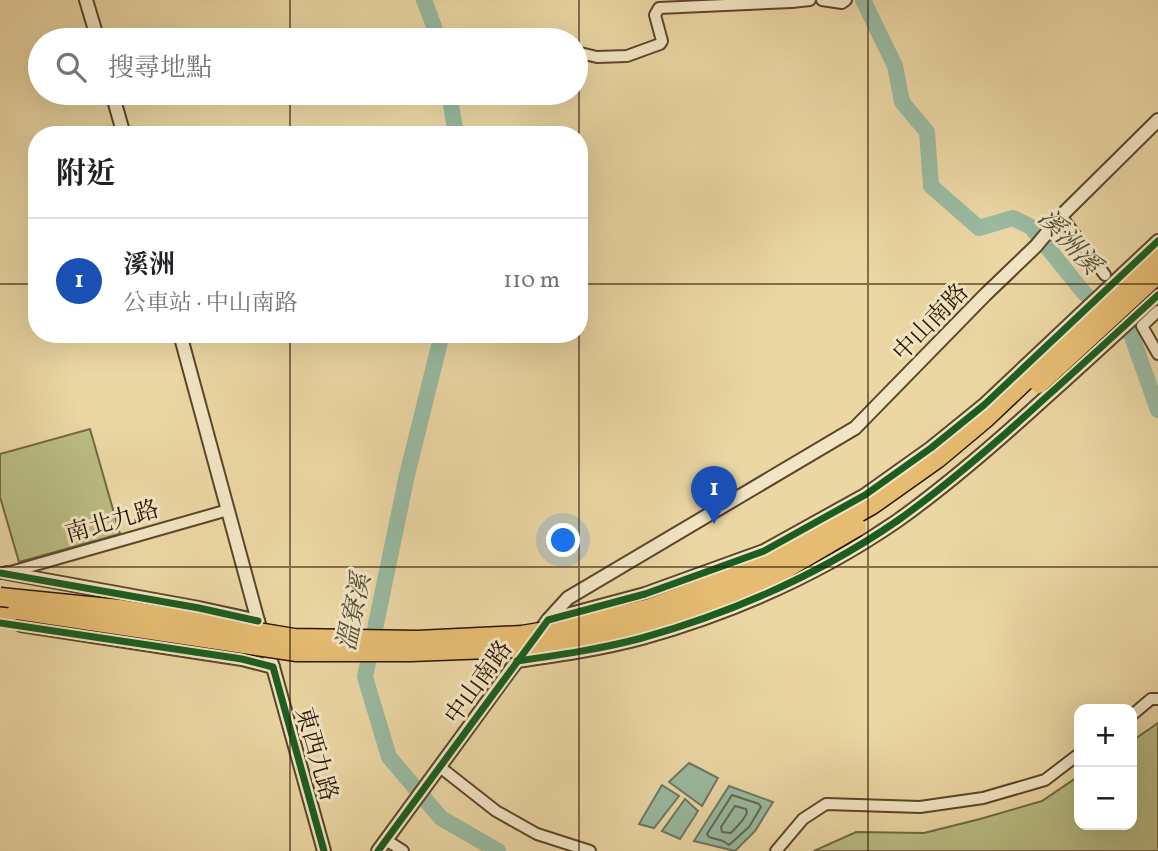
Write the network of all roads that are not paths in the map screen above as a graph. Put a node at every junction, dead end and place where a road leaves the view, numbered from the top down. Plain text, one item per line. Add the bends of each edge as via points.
1 (86, 0) edge
2 (810, 0) edge
3 (822, 0) edge
4 (846, 0) edge
5 (94, 28) edge
6 (588, 55) edge
7 (115, 105) edge
8 (1158, 120) edge
9 (121, 126) edge
10 (1061, 216) junction
11 (1158, 241) edge
12 (1158, 255) edge
13 (1158, 274) edge
14 (1108, 280) junction
15 (1158, 295) edge
16 (1158, 311) edge
17 (182, 343) edge
18 (1158, 354) edge
19 (228, 510) junction
20 (2, 578) edge
21 (0, 597) edge
22 (0, 608) edge
23 (119, 609) junction
24 (0, 616) edge
25 (548, 620) junction
26 (258, 621) junction
27 (0, 623) edge
28 (108, 624) junction
29 (517, 661) junction
30 (272, 667) junction
31 (1154, 699) edge
32 (1137, 711) edge
33 (1074, 758) edge
34 (440, 767) junction
35 (382, 845) edge
36 (324, 851) edge
37 (403, 851) edge
38 (590, 851) edge
39 (776, 851) edge

1 - 5 street
2 - 6 street via 659,8 655,15 660,44 627,56
3 - 4 street
7 - 9 street
8 - 10 street
10 - 14 street
10 - 25 street, 中山南路 via 855,428 568,598
11 - 14 street
12 - 23 highway, bridge via 986,418 872,505 769,564 650,608 522,635 417,640 293,638
13 - 28 highway, bridge via 995,425 921,485 772,577 660,621 520,648 411,652 298,652
14 - 25 street via 1078,317 984,405 865,495 764,551 645,594
15 - 29 street via 952,480 895,522 818,567 676,628 570,654
16 - 18 street via 1142,326
17 - 19 street, 東西九路
19 - 20 street, 南北九路
19 - 26 street, 東西九路
20 - 23 highway
20 - 26 street
21 - 23 highway, bridge
22 - 28 highway, bridge
24 - 28 highway
25 - 29 street, 中山南路
26 - 30 street, 東西九路
27 - 30 street
29 - 34 street, 中山南路
30 - 36 street, 東西九路
31 - 32 street
33 - 39 street via 1045,779 983,798 920,807 826,804 803,819
34 - 35 street, 中山南路
34 - 38 street via 496,811 537,834
35 - 37 street

